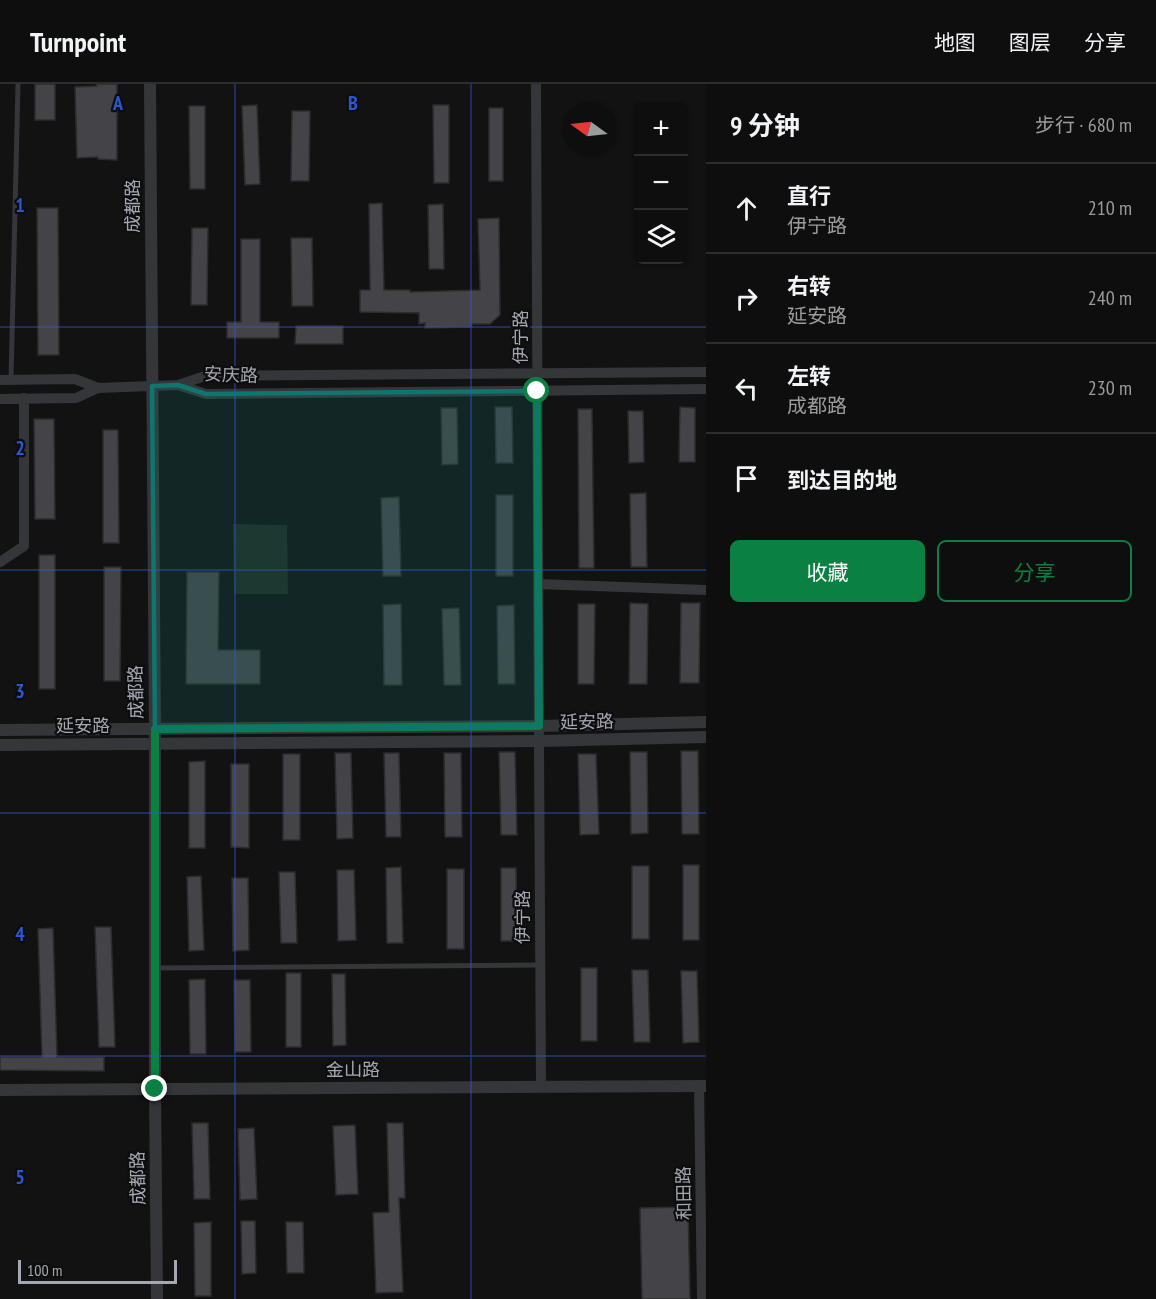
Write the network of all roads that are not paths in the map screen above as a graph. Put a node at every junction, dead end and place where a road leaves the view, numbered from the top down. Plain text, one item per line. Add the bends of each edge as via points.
1 (18, 84) edge
2 (150, 84) edge
3 (536, 84) edge
4 (706, 372) edge
5 (537, 373) junction
6 (5, 380) edge
7 (178, 385) junction
8 (152, 386) junction
9 (98, 388) junction
10 (706, 389) edge
11 (537, 391) junction
12 (24, 398) junction
13 (0, 399) edge
14 (0, 562) edge
15 (538, 585) junction
16 (706, 590) edge
17 (706, 722) edge
18 (155, 729) junction
19 (0, 730) edge
20 (539, 730) junction
21 (706, 737) edge
22 (155, 744) junction
23 (0, 745) edge
24 (539, 747) dead end
25 (540, 965) junction
26 (155, 968) junction
27 (702, 1086) edge
28 (541, 1087) junction
29 (155, 1089) junction
30 (0, 1090) edge
31 (158, 1299) edge
32 (702, 1299) edge

1 - 6 lane
2 - 8 street, 成都路
3 - 5 street, 伊宁路
4 - 5 street, 安庆路
5 - 7 street, 安庆路 via 205,376
5 - 11 street, 伊宁路
6 - 9 street via 75,379
7 - 8 street
7 - 11 street, 安庆路 via 206,394
8 - 9 street
8 - 18 street, 成都路
9 - 12 street via 76,398
10 - 11 street, 安庆路
11 - 15 street, 伊宁路
12 - 13 street
12 - 14 street via 24,546
15 - 16 street
15 - 20 street, 伊宁路
17 - 20 street, 延安路
18 - 19 street, 延安路
18 - 20 street, 延安路
18 - 22 street, 成都路
21 - 22 street, 延安路
22 - 23 street, 延安路
22 - 26 street, 成都路
24 - 25 street, 伊宁路
25 - 26 lane
25 - 28 street, 伊宁路
26 - 29 street, 成都路
27 - 28 street, 金山路
27 - 32 street, 和田路
28 - 29 street, 金山路
29 - 30 street, 金山路
29 - 31 street, 成都路

